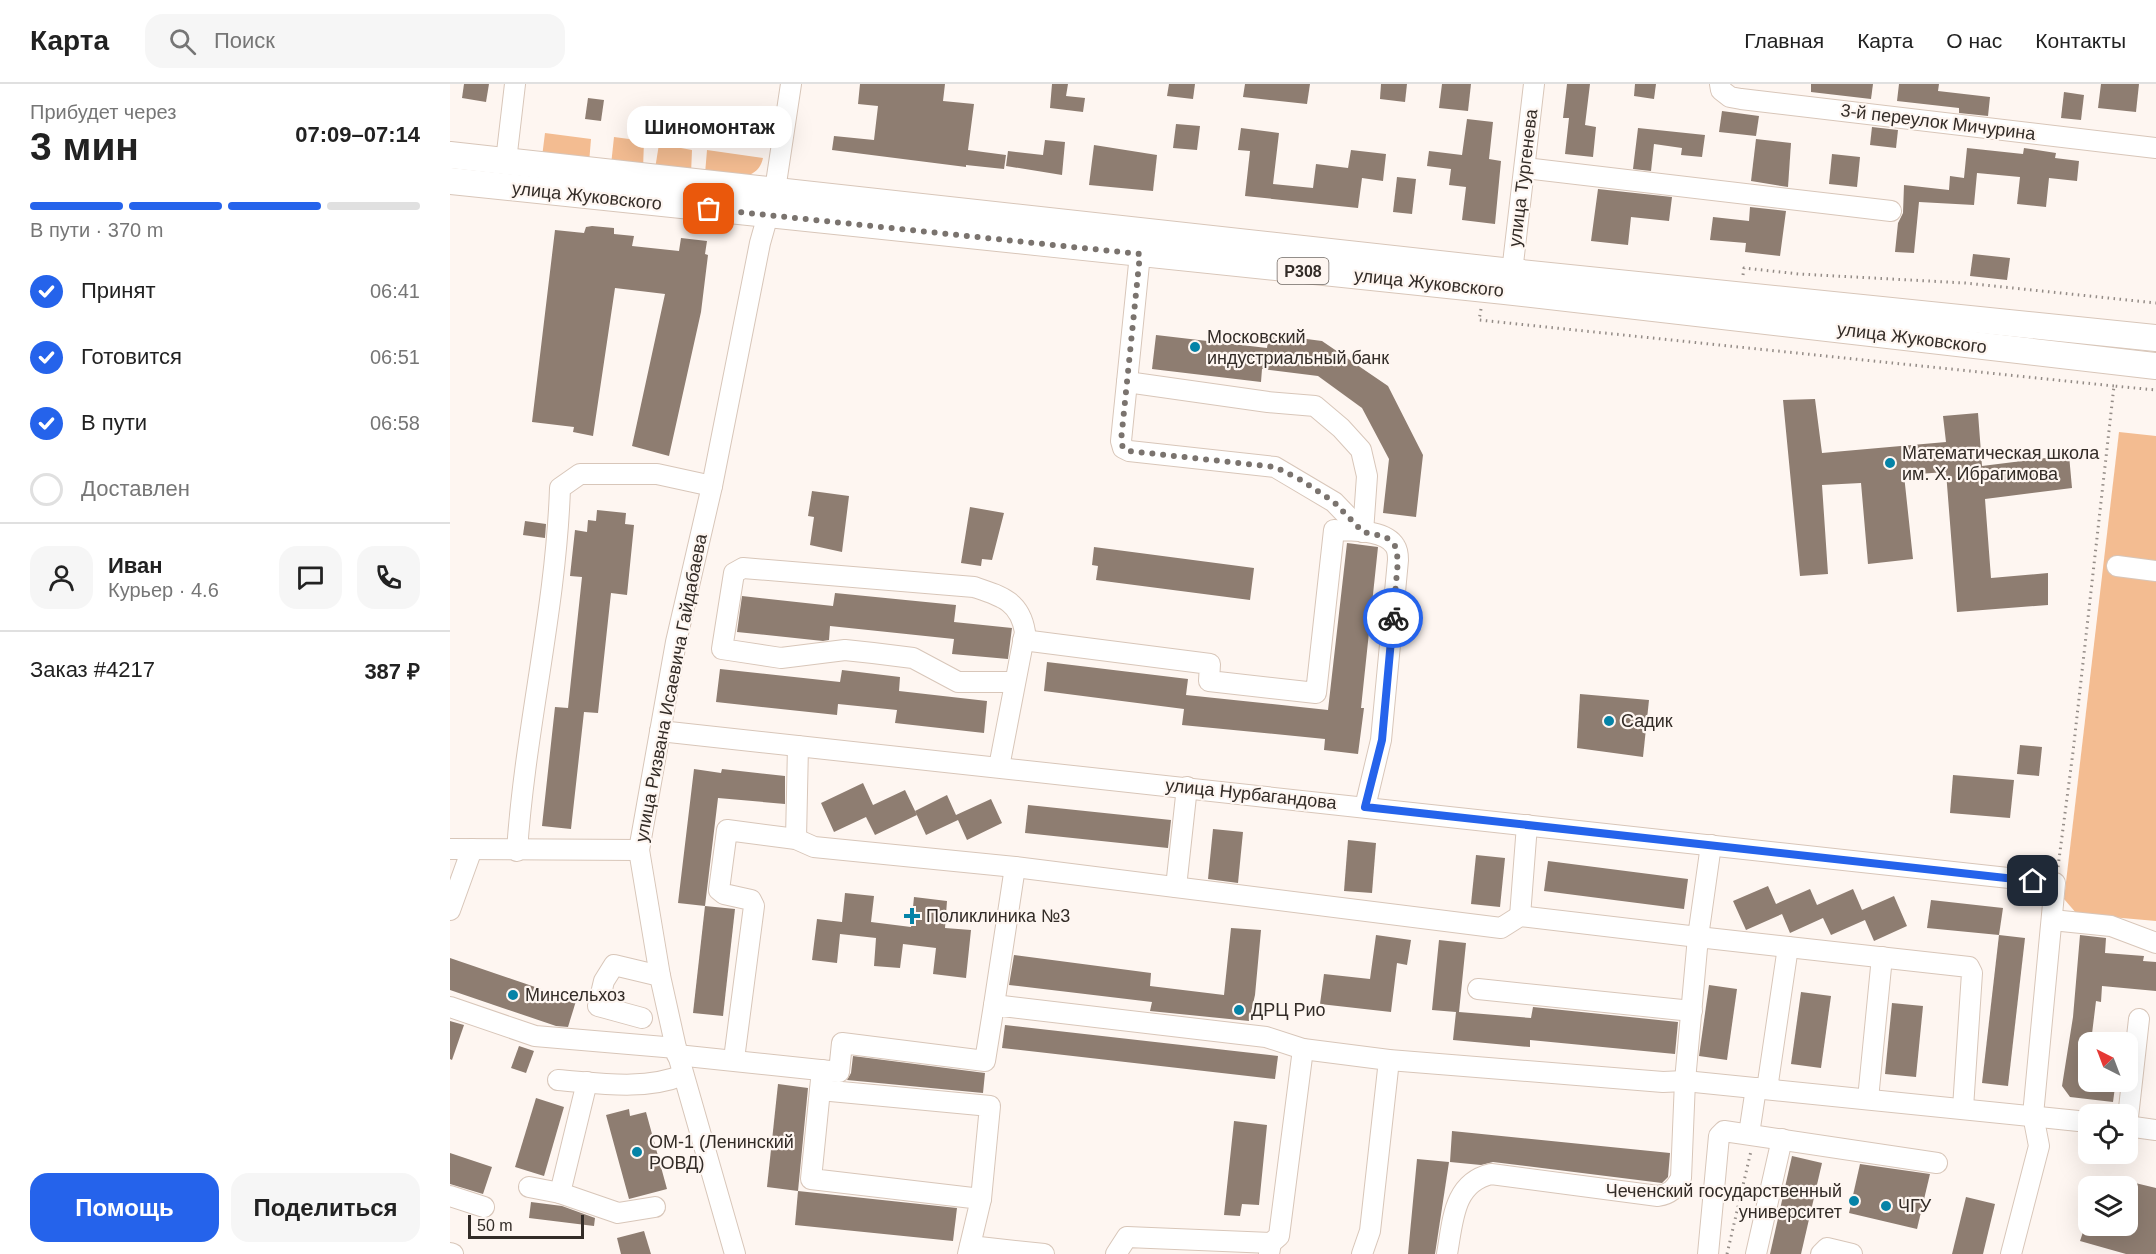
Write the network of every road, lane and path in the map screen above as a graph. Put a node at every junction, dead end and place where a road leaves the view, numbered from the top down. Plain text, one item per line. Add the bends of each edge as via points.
1 (516, 84) edge
2 (791, 84) edge
3 (1534, 84) edge
4 (1720, 87) edge
5 (2156, 148) edge
6 (450, 155) edge
7 (506, 161) junction
8 (1525, 168) junction
9 (450, 181) edge
10 (775, 190) junction
11 (1891, 211) dead end
12 (767, 216) junction
13 (1140, 254) junction
14 (1512, 272) junction
15 (2156, 338) edge
16 (2156, 366) edge
17 (1127, 382) junction
18 (2156, 390) edge
19 (712, 486) junction
20 (1363, 532) junction
21 (2117, 566) dead end
22 (2156, 571) edge
23 (1023, 640) junction
24 (1014, 682) junction
25 (660, 731) junction
26 (798, 746) junction
27 (999, 767) junction
28 (1187, 787) junction
29 (1365, 807) junction
30 (1527, 825) junction
31 (796, 839) junction
32 (1711, 845) junction
33 (450, 849) edge
34 (472, 849) junction
35 (639, 850) junction
36 (517, 851) junction
37 (1015, 867) junction
38 (2055, 883) junction
39 (1176, 887) junction
40 (450, 910) edge
41 (1520, 916) junction
42 (2052, 921) junction
43 (1698, 937) junction
44 (2156, 943) edge
45 (1788, 947) junction
46 (1882, 957) junction
47 (660, 976) junction
48 (1478, 989) dead end
49 (994, 1005) junction
50 (450, 1007) edge
51 (1692, 1011) junction
52 (642, 1018) dead end
53 (2139, 1019) dead end
54 (1303, 1049) junction
55 (677, 1052) junction
56 (734, 1059) junction
57 (1389, 1060) junction
58 (682, 1075) junction
59 (558, 1080) dead end
60 (821, 1080) junction
61 (1685, 1080) junction
62 (587, 1082) junction
63 (1761, 1089) junction
64 (1868, 1099) junction
65 (2129, 1104) edge
66 (1963, 1108) junction
67 (2033, 1115) junction
68 (2078, 1121) edge
69 (2138, 1128) edge
70 (2156, 1130) edge
71 (1752, 1134) junction
72 (1782, 1139) junction
73 (1937, 1163) dead end
74 (529, 1187) dead end
75 (560, 1193) junction
76 (450, 1196) edge
77 (981, 1199) junction
78 (484, 1207) dead end
79 (655, 1207) dead end
80 (1270, 1249) edge
81 (969, 1250) edge
82 (735, 1254) edge
83 (1044, 1254) edge
84 (1116, 1254) edge
85 (1362, 1254) edge
86 (1447, 1254) edge
87 (1708, 1254) edge
88 (1727, 1254) edge
89 (1756, 1254) edge
90 (1821, 1254) edge
91 (1852, 1254) edge
92 (2011, 1254) edge

1 - 7 street
2 - 10 street, улица Ризвана Исаевича Гайдабаева
3 - 8 street, улица Тургенева
4 - 5 street, 3-й переулок Мичурина via 1730,97 1741,99
6 - 7 main road, P308
7 - 10 main road, P308
8 - 11 street
8 - 14 street, улица Тургенева
9 - 12 main road, улица Жуковского / P308
10 - 12 street, улица Ризвана Исаевича Гайдабаева
10 - 14 main road, P308
12 - 13 main road, улица Жуковского / P308
12 - 19 street, улица Ризвана Исаевича Гайдабаева
13 - 16 main road, улица Жуковского / P308 via 1495,290
13 - 17 street
14 - 15 main road, P308
17 - 20 street via 1121,441 1126,450 1275,467 1334,502
17 - 20 street via 1315,406 1361,450 1367,476
18 - 38 path via 2114,386
19 - 25 street, улица Ризвана Исаевича Гайдабаева
19 - 36 street via 657,474 580,474 560,488 558,536
20 - 23 street via 1334,530 1316,693 1209,681 1210,664
20 - 29 street via 1386,537 1395,546 1398,560 1382,740
21 - 22 street
23 - 24 street
23 - 24 street via 1022,615 1003,596 974,587 743,568 733,576 722,649 780,658 845,650 873,653 913,658 958,682
24 - 27 street
25 - 26 street, улица Нурбагандова
25 - 35 street, улица Ризвана Исаевича Гайдабаева
26 - 27 street, улица Нурбагандова
26 - 31 street
27 - 28 street, улица Нурбагандова
28 - 29 street, улица Нурбагандова
28 - 39 street
29 - 30 street, улица Нурбагандова
30 - 32 street, улица Нурбагандова
30 - 41 street
31 - 37 street via 814,847
31 - 56 street via 727,830 719,890 752,900 754,906
32 - 38 street, улица Нурбагандова
32 - 43 street
33 - 34 street
34 - 36 street
34 - 40 street
35 - 36 street
35 - 47 street, улица Ризвана Исаевича Гайдабаева
37 - 39 street
37 - 49 street
38 - 42 street
39 - 41 street via 1501,928
41 - 43 street
42 - 44 street via 2111,926
42 - 67 street
43 - 45 street
43 - 51 street
45 - 46 street
45 - 63 street
46 - 64 street
46 - 66 street via 1971,969
47 - 52 street via 614,965 603,981 598,1006
47 - 55 street, улица Ризвана Исаевича Гайдабаева
48 - 51 street
49 - 54 street via 1266,1037
49 - 60 street via 985,1061 842,1043 839,1072
50 - 55 street via 535,1036
51 - 61 street
53 - 65 street
54 - 57 street
54 - 80 street via 1279,1236
55 - 56 street
55 - 58 street, улица Ризвана Исаевича Гайдабаева
56 - 60 street
57 - 61 street via 1663,1082
57 - 85 street via 1370,1231
58 - 62 street via 614,1085
58 - 82 street, улица Ризвана Исаевича Гайдабаева
59 - 62 street
60 - 77 street via 990,1106
60 - 77 street via 811,1179
61 - 63 street
61 - 86 street via 1681,1178 1668,1194 1658,1196 1491,1174 1479,1177 1460,1196
62 - 75 street
63 - 64 street
63 - 71 street
64 - 66 street
66 - 67 street
67 - 68 street
67 - 92 street via 2039,1146
69 - 70 street
71 - 72 street
71 - 87 street via 1724,1131 1719,1136
71 - 88 path
72 - 73 street
72 - 89 street
74 - 75 street
75 - 79 street via 618,1213
76 - 78 street
77 - 81 street
80 - 84 street via 1127,1237
81 - 83 street
90 - 91 street via 1827,1248

